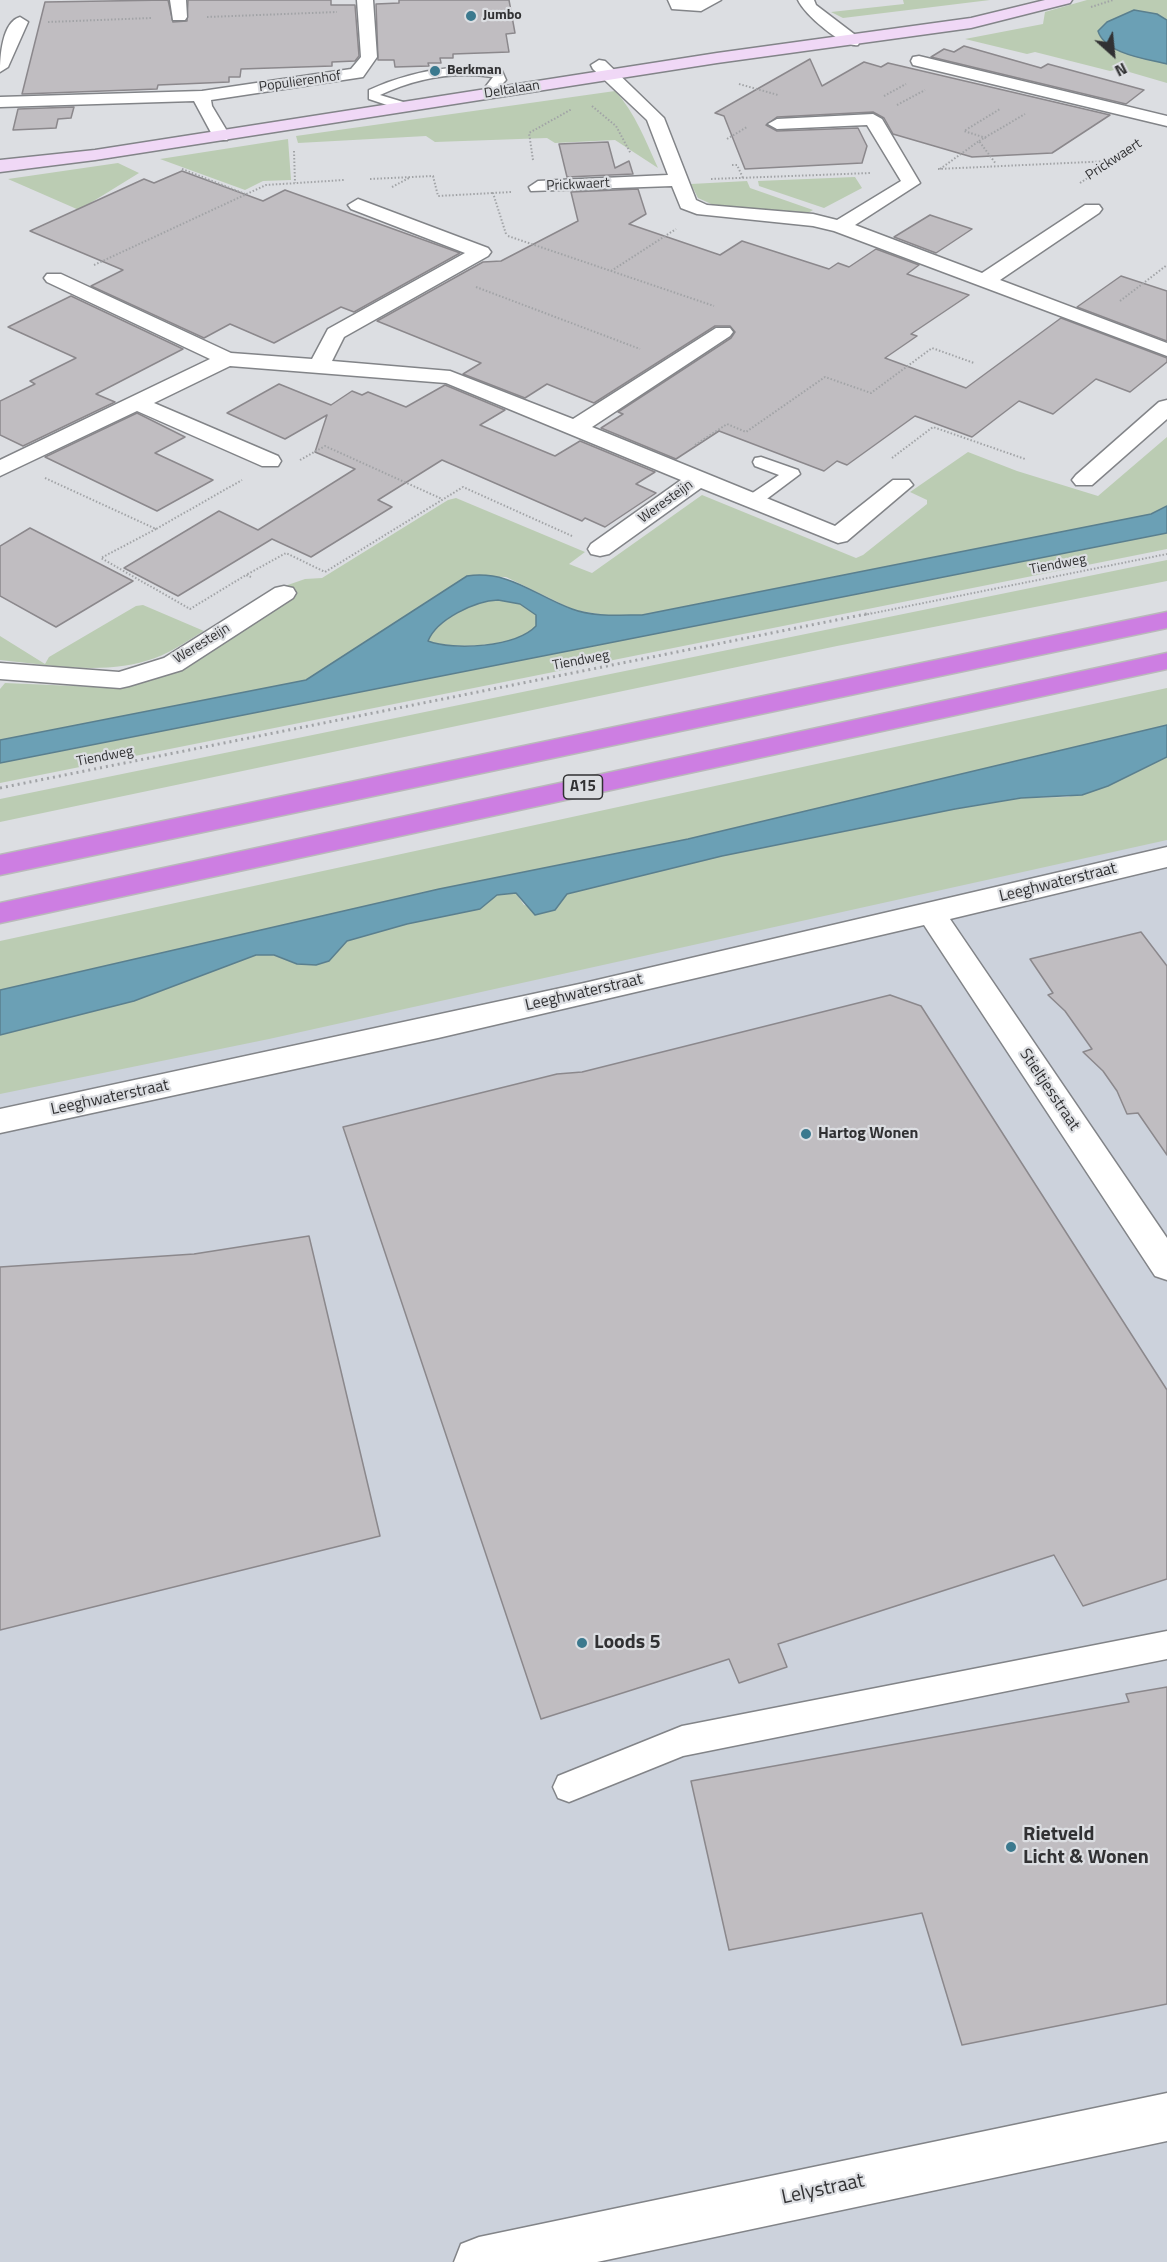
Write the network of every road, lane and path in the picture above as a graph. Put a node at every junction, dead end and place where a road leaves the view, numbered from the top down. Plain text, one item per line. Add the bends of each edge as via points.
1 (178, 0) edge
2 (675, 0) edge
3 (712, 0) edge
4 (806, 0) edge
5 (1064, 0) edge
6 (366, 6) edge
7 (1024, 11) junction
8 (179, 17) junction
9 (20, 22) joint
10 (838, 30) junction
11 (852, 40) junction
12 (3, 61) edge
13 (918, 61) dead end
14 (605, 70) junction
15 (956, 72) junction
16 (500, 80) junction
17 (565, 82) junction
18 (733, 82) dead end
19 (1034, 90) junction
20 (486, 94) junction
21 (633, 95) junction
22 (202, 96) junction
23 (785, 98) dead end
24 (375, 99) junction
25 (0, 102) edge
26 (585, 102) junction
27 (1008, 105) junction
28 (405, 107) junction
29 (873, 119) junction
30 (777, 124) dead end
31 (1166, 126) edge
32 (217, 130) junction
33 (986, 138) junction
34 (979, 141) junction
35 (294, 143) dead end
36 (0, 157) edge
37 (732, 165) dead end
38 (996, 165) dead end
39 (0, 166) edge
40 (179, 168) dead end
41 (939, 169) dead end
42 (743, 178) dead end
43 (678, 180) junction
44 (641, 182) junction
45 (295, 183) dead end
46 (266, 185) dead end
47 (538, 187) joint
48 (515, 192) dead end
49 (246, 194) junction
50 (358, 205) dead end
51 (1092, 209) joint
52 (704, 210) junction
53 (840, 226) junction
54 (1167, 265) edge
55 (611, 271) junction
56 (439, 273) junction
57 (57, 279) joint
58 (984, 281) junction
59 (1092, 322) junction
60 (723, 332) joint
61 (1167, 350) edge
62 (227, 358) junction
63 (677, 363) junction
64 (974, 363) dead end
65 (319, 366) junction
66 (136, 403) junction
67 (1167, 407) edge
68 (575, 429) junction
69 (1025, 459) dead end
70 (761, 462) dead end
71 (279, 464) junction
72 (664, 465) junction
73 (7, 467) edge
74 (698, 479) junction
75 (1084, 480) dead end
76 (901, 485) joint
77 (443, 499) junction
78 (754, 500) junction
79 (156, 529) junction
80 (600, 549) joint
81 (1167, 554) edge
82 (246, 575) junction
83 (284, 593) joint
84 (1167, 620) edge
85 (1167, 661) edge
86 (0, 671) edge
87 (0, 788) edge
88 (1167, 857) edge
89 (0, 865) edge
90 (0, 913) edge
91 (932, 914) junction
92 (0, 1121) edge
93 (1167, 1266) edge
94 (1167, 1645) edge
95 (569, 1787) dead end
96 (1167, 2117) edge
97 (478, 2262) edge

1 - 8 street
2 - 3 street via 678,6 701,6
4 - 10 street
5 - 7 street, Deltalaan
6 - 8 path via 272,15
6 - 22 street, Populierenhof via 369,57 357,73
7 - 10 street, Deltalaan
7 - 11 street, Deltalaan via 971,23
8 - 9 path
9 - 12 street
10 - 11 street
10 - 14 street, Deltalaan
11 - 14 street, Deltalaan
13 - 15 street, Prickwaert
14 - 16 street, Deltalaan
14 - 17 street, Deltalaan
14 - 21 street
15 - 19 street, Prickwaert
15 - 29 path
16 - 20 lane
16 - 24 street, Deltalaan
17 - 20 street, Deltalaan
17 - 26 path
18 - 23 path
19 - 27 path
19 - 31 street, Prickwaert via 1080,102 1093,101
20 - 28 street, Deltalaan
21 - 26 path, Prickwaert
21 - 43 street via 655,118
22 - 25 street, Populierenhof
22 - 32 street via 203,106
24 - 28 lane
24 - 32 street, Deltalaan
26 - 44 path via 625,136
26 - 47 path, Prickwaert via 529,133
27 - 33 path via 1029,111
27 - 33 path via 964,131
28 - 32 street, Deltalaan
29 - 30 street
29 - 53 street via 910,183
31 - 51 path, Prickwaert via 1077,184 1091,200
32 - 36 street, Deltalaan
32 - 39 street, Deltalaan
33 - 34 path
34 - 38 path
34 - 41 path
35 - 45 path
37 - 42 path via 737,165
40 - 49 path
43 - 44 street, Prickwaert
43 - 52 street via 688,204
44 - 47 street, Prickwaert
46 - 49 path
48 - 55 path via 493,193 506,235
49 - 57 path
50 - 56 street via 481,252
51 - 58 street, Prickwaert
52 - 53 street
52 - 55 path
53 - 58 street
54 - 59 path
55 - 60 path via 746,317
56 - 63 path
56 - 65 street via 335,333
57 - 62 street, Weresteijn
58 - 59 street
59 - 61 street
60 - 63 street
62 - 65 street, Weresteijn
62 - 66 street
63 - 68 street
64 - 72 path, Weresteijn via 932,348 871,393 825,377 746,432 727,424
65 - 68 street, Weresteijn via 450,377
66 - 71 street
66 - 73 street
67 - 75 street
68 - 72 street, Weresteijn
69 - 76 path via 933,427 873,473
70 - 78 lane via 792,474
71 - 77 path via 325,446
71 - 79 path via 254,486 243,479
72 - 74 street, Weresteijn
73 - 79 path
74 - 78 street, Weresteijn
74 - 80 street, Weresteijn
76 - 78 street, Weresteijn via 837,536
77 - 80 path via 463,487
77 - 82 path via 325,572 286,553
79 - 82 path via 101,558 190,609
81 - 87 path, Tiendweg
82 - 83 path
83 - 86 street, Weresteijn via 173,664 120,680
84 - 89 highway
85 - 90 highway, A15
88 - 91 street, Leeghwaterstraat
91 - 92 street, Leeghwaterstraat
91 - 93 street, Stieltjesstraat
94 - 95 lane via 682,1741
96 - 97 street, Lelystraat

